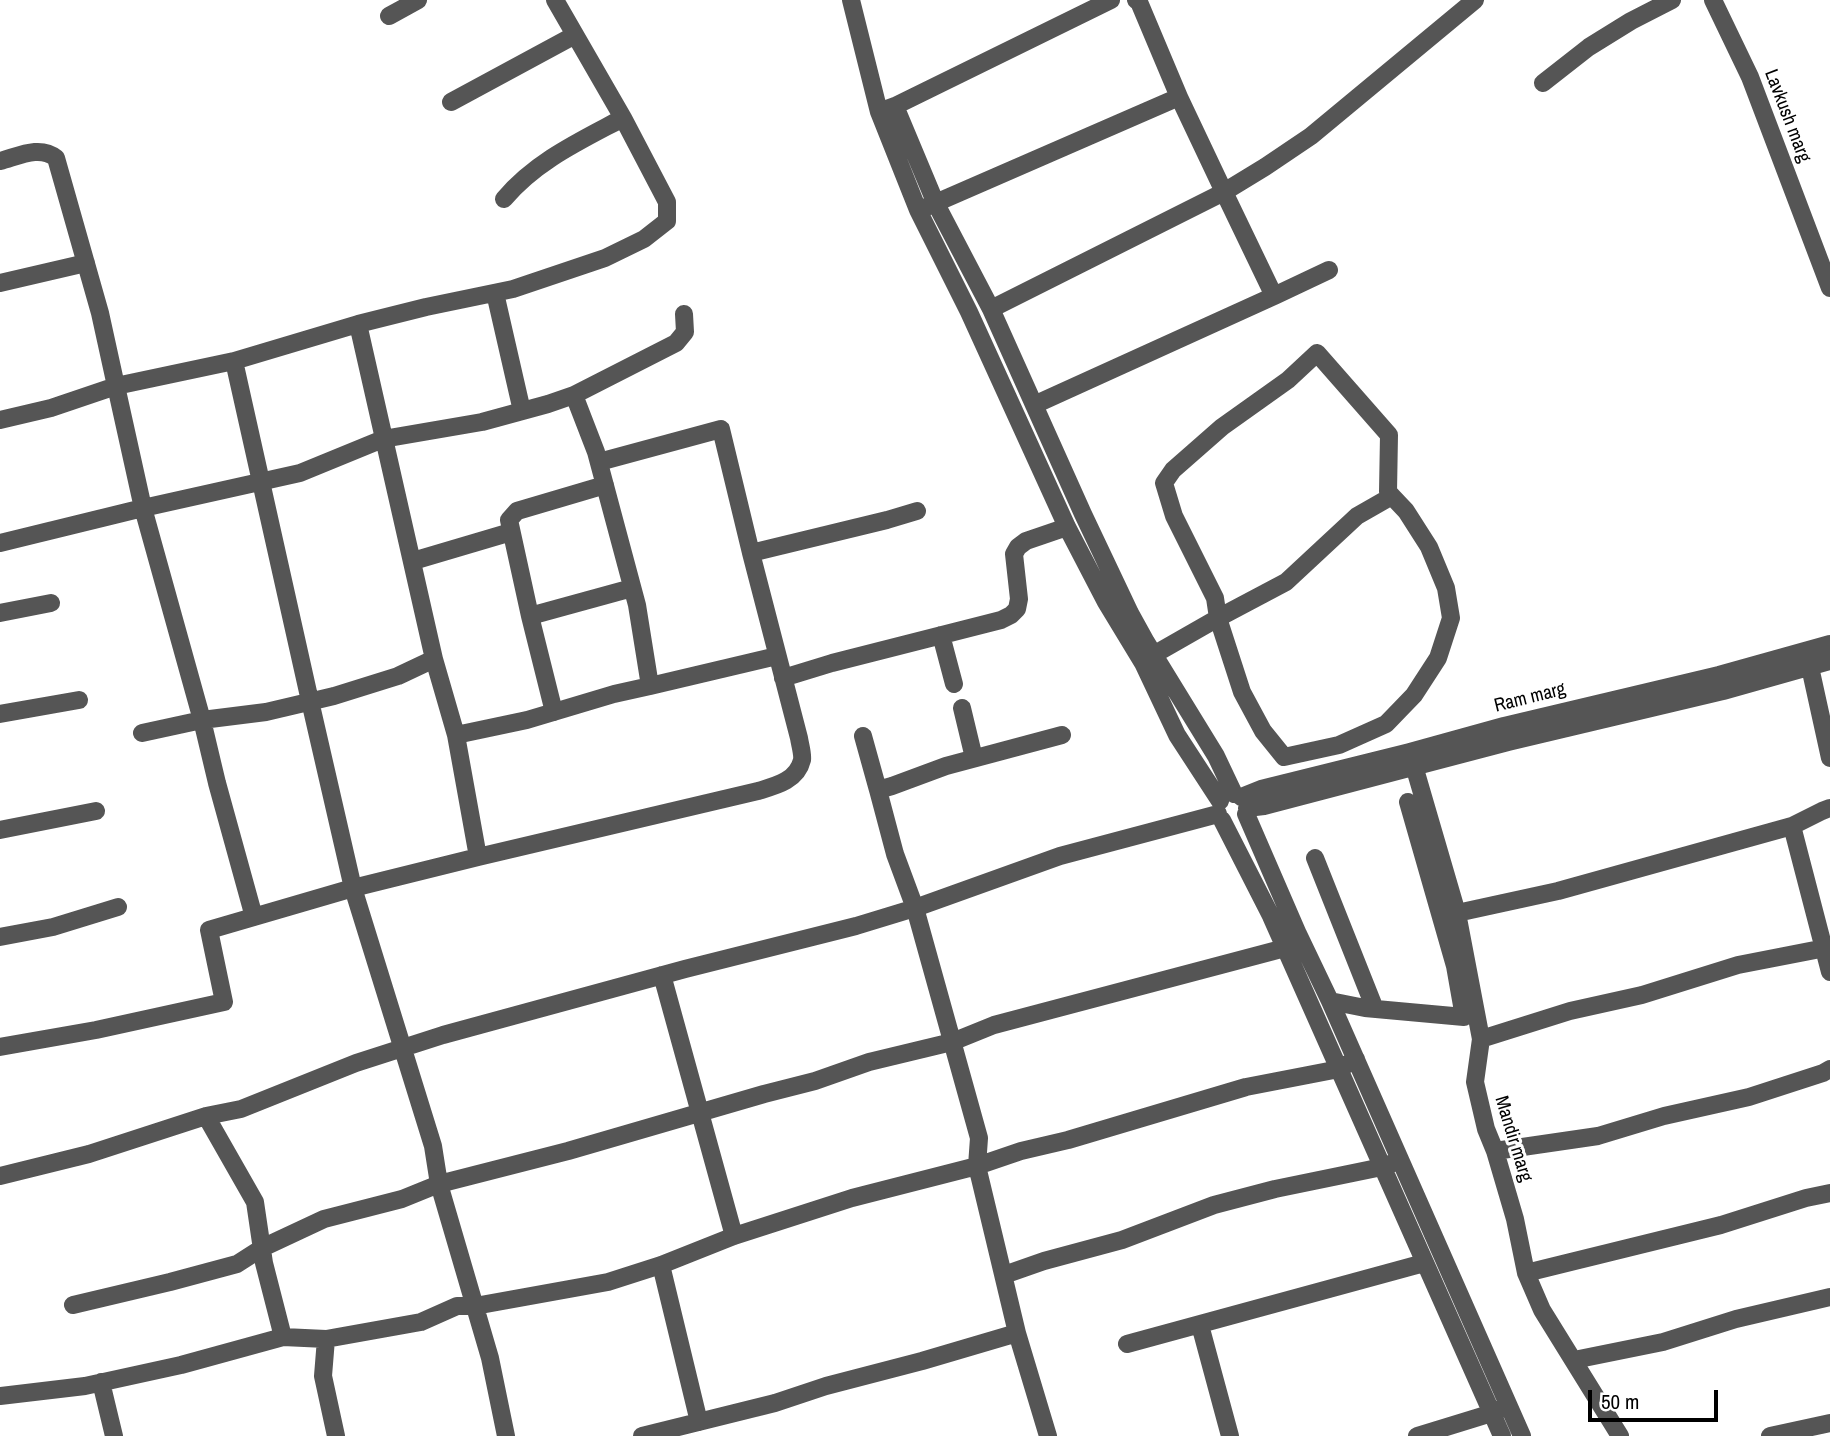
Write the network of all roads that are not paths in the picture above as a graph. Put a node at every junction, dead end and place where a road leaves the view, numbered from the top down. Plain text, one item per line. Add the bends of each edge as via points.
1 (418, 0) edge
2 (555, 0) edge
3 (851, 0) edge
4 (1111, 0) edge
5 (1136, 0) edge
6 (1475, 0) edge
7 (1672, 0) edge
8 (1713, 0) edge
9 (389, 16) dead end
10 (575, 36) junction
11 (1543, 83) dead end
12 (1179, 97) junction
13 (451, 102) dead end
14 (887, 109) junction
15 (623, 118) junction
16 (0, 160) edge
17 (1224, 192) junction
18 (504, 199) dead end
19 (936, 204) junction
20 (918, 210) junction
21 (86, 263) junction
22 (1329, 271) dead end
23 (0, 283) edge
24 (1830, 288) edge
25 (495, 293) junction
26 (1274, 296) junction
27 (990, 309) junction
28 (684, 314) dead end
29 (358, 324) junction
30 (234, 361) junction
31 (116, 386) junction
32 (574, 395) junction
33 (1034, 405) junction
34 (522, 411) junction
35 (0, 420) edge
36 (383, 439) junction
37 (599, 462) junction
38 (262, 482) junction
39 (605, 485) junction
40 (1392, 496) junction
41 (144, 508) junction
42 (917, 511) dead end
43 (1068, 527) junction
44 (511, 532) junction
45 (0, 543) edge
46 (751, 553) junction
47 (412, 561) junction
48 (632, 588) junction
49 (51, 603) dead end
50 (0, 613) edge
51 (530, 616) junction
52 (1218, 618) junction
53 (941, 635) junction
54 (1830, 644) edge
55 (1154, 654) junction
56 (777, 656) junction
57 (434, 659) junction
58 (1830, 661) edge
59 (1810, 667) junction
60 (783, 678) junction
61 (954, 684) dead end
62 (650, 686) junction
63 (79, 700) dead end
64 (310, 701) junction
65 (962, 708) dead end
66 (554, 712) junction
67 (0, 714) edge
68 (202, 720) junction
69 (142, 733) dead end
70 (1062, 734) dead end
71 (456, 736) junction
72 (863, 736) dead end
73 (974, 758) junction
74 (1830, 758) edge
75 (1413, 759) junction
76 (878, 790) junction
77 (1408, 802) dead end
78 (1232, 807) junction
79 (1830, 808) edge
80 (96, 811) dead end
81 (1792, 826) junction
82 (0, 830) edge
83 (478, 858) junction
84 (1315, 858) dead end
85 (354, 888) junction
86 (118, 907) dead end
87 (915, 908) junction
88 (1457, 913) junction
89 (254, 917) junction
90 (1298, 934) junction
91 (0, 937) edge
92 (1285, 948) junction
93 (1827, 948) edge
94 (1830, 972) edge
95 (662, 975) junction
96 (1330, 1001) junction
97 (1375, 1009) junction
98 (1481, 1039) junction
99 (952, 1042) junction
100 (0, 1047) edge
101 (402, 1048) junction
102 (1356, 1059) junction
103 (1339, 1069) junction
104 (1830, 1069) edge
105 (700, 1113) junction
106 (206, 1116) junction
107 (1495, 1151) junction
108 (1400, 1160) junction
109 (978, 1166) junction
110 (1382, 1167) junction
111 (0, 1176) edge
112 (439, 1184) junction
113 (1830, 1193) edge
114 (734, 1236) junction
115 (262, 1248) junction
116 (1424, 1262) junction
117 (661, 1265) junction
118 (1526, 1273) junction
119 (1004, 1275) junction
120 (1830, 1297) edge
121 (73, 1305) dead end
122 (475, 1306) junction
123 (1200, 1325) junction
124 (1017, 1333) junction
125 (283, 1337) junction
126 (326, 1339) junction
127 (1127, 1344) dead end
128 (1574, 1360) junction
129 (101, 1382) junction
130 (0, 1396) edge
131 (1500, 1409) junction
132 (699, 1422) junction
133 (1830, 1423) edge
134 (114, 1436) edge
135 (336, 1436) edge
136 (506, 1436) edge
137 (642, 1436) edge
138 (1048, 1436) edge
139 (1230, 1436) edge
140 (1416, 1436) edge
141 (1502, 1436) edge
142 (1522, 1436) edge
143 (1620, 1436) edge
144 (1770, 1436) edge

1 - 9 street
2 - 10 street
3 - 14 street
4 - 14 street
5 - 12 street
6 - 17 street via 1311,136
7 - 11 street via 1589,47
8 - 24 street, Lavkush marg via 1750,77
10 - 13 street
10 - 15 street
12 - 17 street
12 - 19 street
14 - 19 street
14 - 20 street
15 - 18 street via 561,150
15 - 25 street via 667,202 667,221 644,239 605,258
16 - 21 street via 38,151 49,152 56,159
17 - 26 street
17 - 27 street
19 - 20 street
19 - 27 street
20 - 43 street
21 - 23 street
21 - 31 street
22 - 26 street
25 - 29 street
25 - 34 street
26 - 33 street
27 - 33 street
28 - 32 street via 685,332 676,343
29 - 30 street
29 - 36 street
30 - 31 street
30 - 38 street
31 - 35 street
31 - 41 street
32 - 34 street
32 - 37 street
33 - 55 street via 1130,613
34 - 36 street
36 - 38 street via 300,473
36 - 47 street
37 - 39 street
37 - 46 street via 721,429
38 - 41 street
38 - 64 street
39 - 44 street via 517,511 509,520
39 - 48 street
40 - 52 street via 1357,516 1286,582
40 - 52 street via 1388,492 1389,435 1317,353 1222,427 1173,470 1164,484 1174,516 1215,598
40 - 52 street via 1429,547 1446,588 1451,618 1438,658 1414,695 1386,724 1339,745 1284,757 1263,731 1242,692
41 - 45 street
41 - 68 street
42 - 46 street
43 - 53 street via 1018,547 1014,554 1019,598 1011,615
43 - 78 street via 1177,735
44 - 47 street
44 - 51 street
46 - 56 street
47 - 57 street
48 - 51 street
48 - 62 street
49 - 50 street
51 - 66 street
52 - 55 street
53 - 60 street
53 - 61 street
54 - 75 street, Ram marg via 1504,726
55 - 78 street via 1216,756
56 - 60 street
56 - 62 street
57 - 64 street via 398,676
57 - 71 street
58 - 59 street
59 - 74 street
59 - 75 street via 1508,742
60 - 83 street via 802,760 782,783
62 - 66 street
63 - 67 street
64 - 68 street
64 - 85 street
65 - 73 street
66 - 71 street
68 - 69 street
68 - 89 street
70 - 73 street
71 - 83 street
72 - 76 street
73 - 76 street
75 - 78 street, Ram marg via 1261,789
75 - 88 street, Mandir marg
76 - 87 street
77 - 97 street via 1455,966 1464,1017
78 - 87 street, Ram marg via 1060,856
78 - 90 street
78 - 92 street via 1247,866
79 - 81 street
80 - 82 street
81 - 88 street via 1558,891
81 - 93 street
83 - 85 street
84 - 97 street
85 - 89 street
85 - 101 street
86 - 91 street
87 - 95 street, Ram marg
87 - 99 street
88 - 98 street, Mandir marg
89 - 100 street via 209,929 223,1002
90 - 92 street
90 - 96 street
92 - 99 street via 993,1025
92 - 103 street
93 - 94 street
93 - 98 street via 1738,965
95 - 101 street, Ram marg
95 - 105 street
96 - 97 street
96 - 102 street
98 - 107 street, Mandir marg via 1475,1082
99 - 105 street
99 - 109 street via 979,1138
101 - 106 street, Ram marg via 241,1109
101 - 112 street via 433,1146
102 - 103 street
102 - 108 street
103 - 109 street via 1246,1087
103 - 110 street
104 - 107 street via 1749,1097 1598,1136
105 - 112 street
105 - 114 street
106 - 111 street, Ram marg via 89,1154
106 - 115 street via 255,1202
107 - 118 street, Mandir marg
108 - 110 street
108 - 131 street
109 - 114 street via 852,1198
109 - 119 street
110 - 116 street
110 - 119 street via 1214,1205 1122,1240
112 - 115 street via 402,1199 324,1219
112 - 122 street
113 - 118 street
114 - 117 street
115 - 121 street via 237,1264
115 - 125 street
116 - 123 street
116 - 131 street
117 - 122 street via 608,1282
117 - 132 street
118 - 128 street, Mandir marg via 1542,1310
119 - 124 street
120 - 128 street via 1662,1342
122 - 126 street via 457,1306 421,1322
122 - 136 street
123 - 127 street
123 - 139 street
124 - 132 street
124 - 138 street
125 - 126 street
125 - 129 street
126 - 135 street via 323,1376
128 - 143 street, Mandir marg
129 - 130 street
129 - 134 street
131 - 140 street
131 - 141 street
131 - 142 street
132 - 137 street
133 - 144 street

